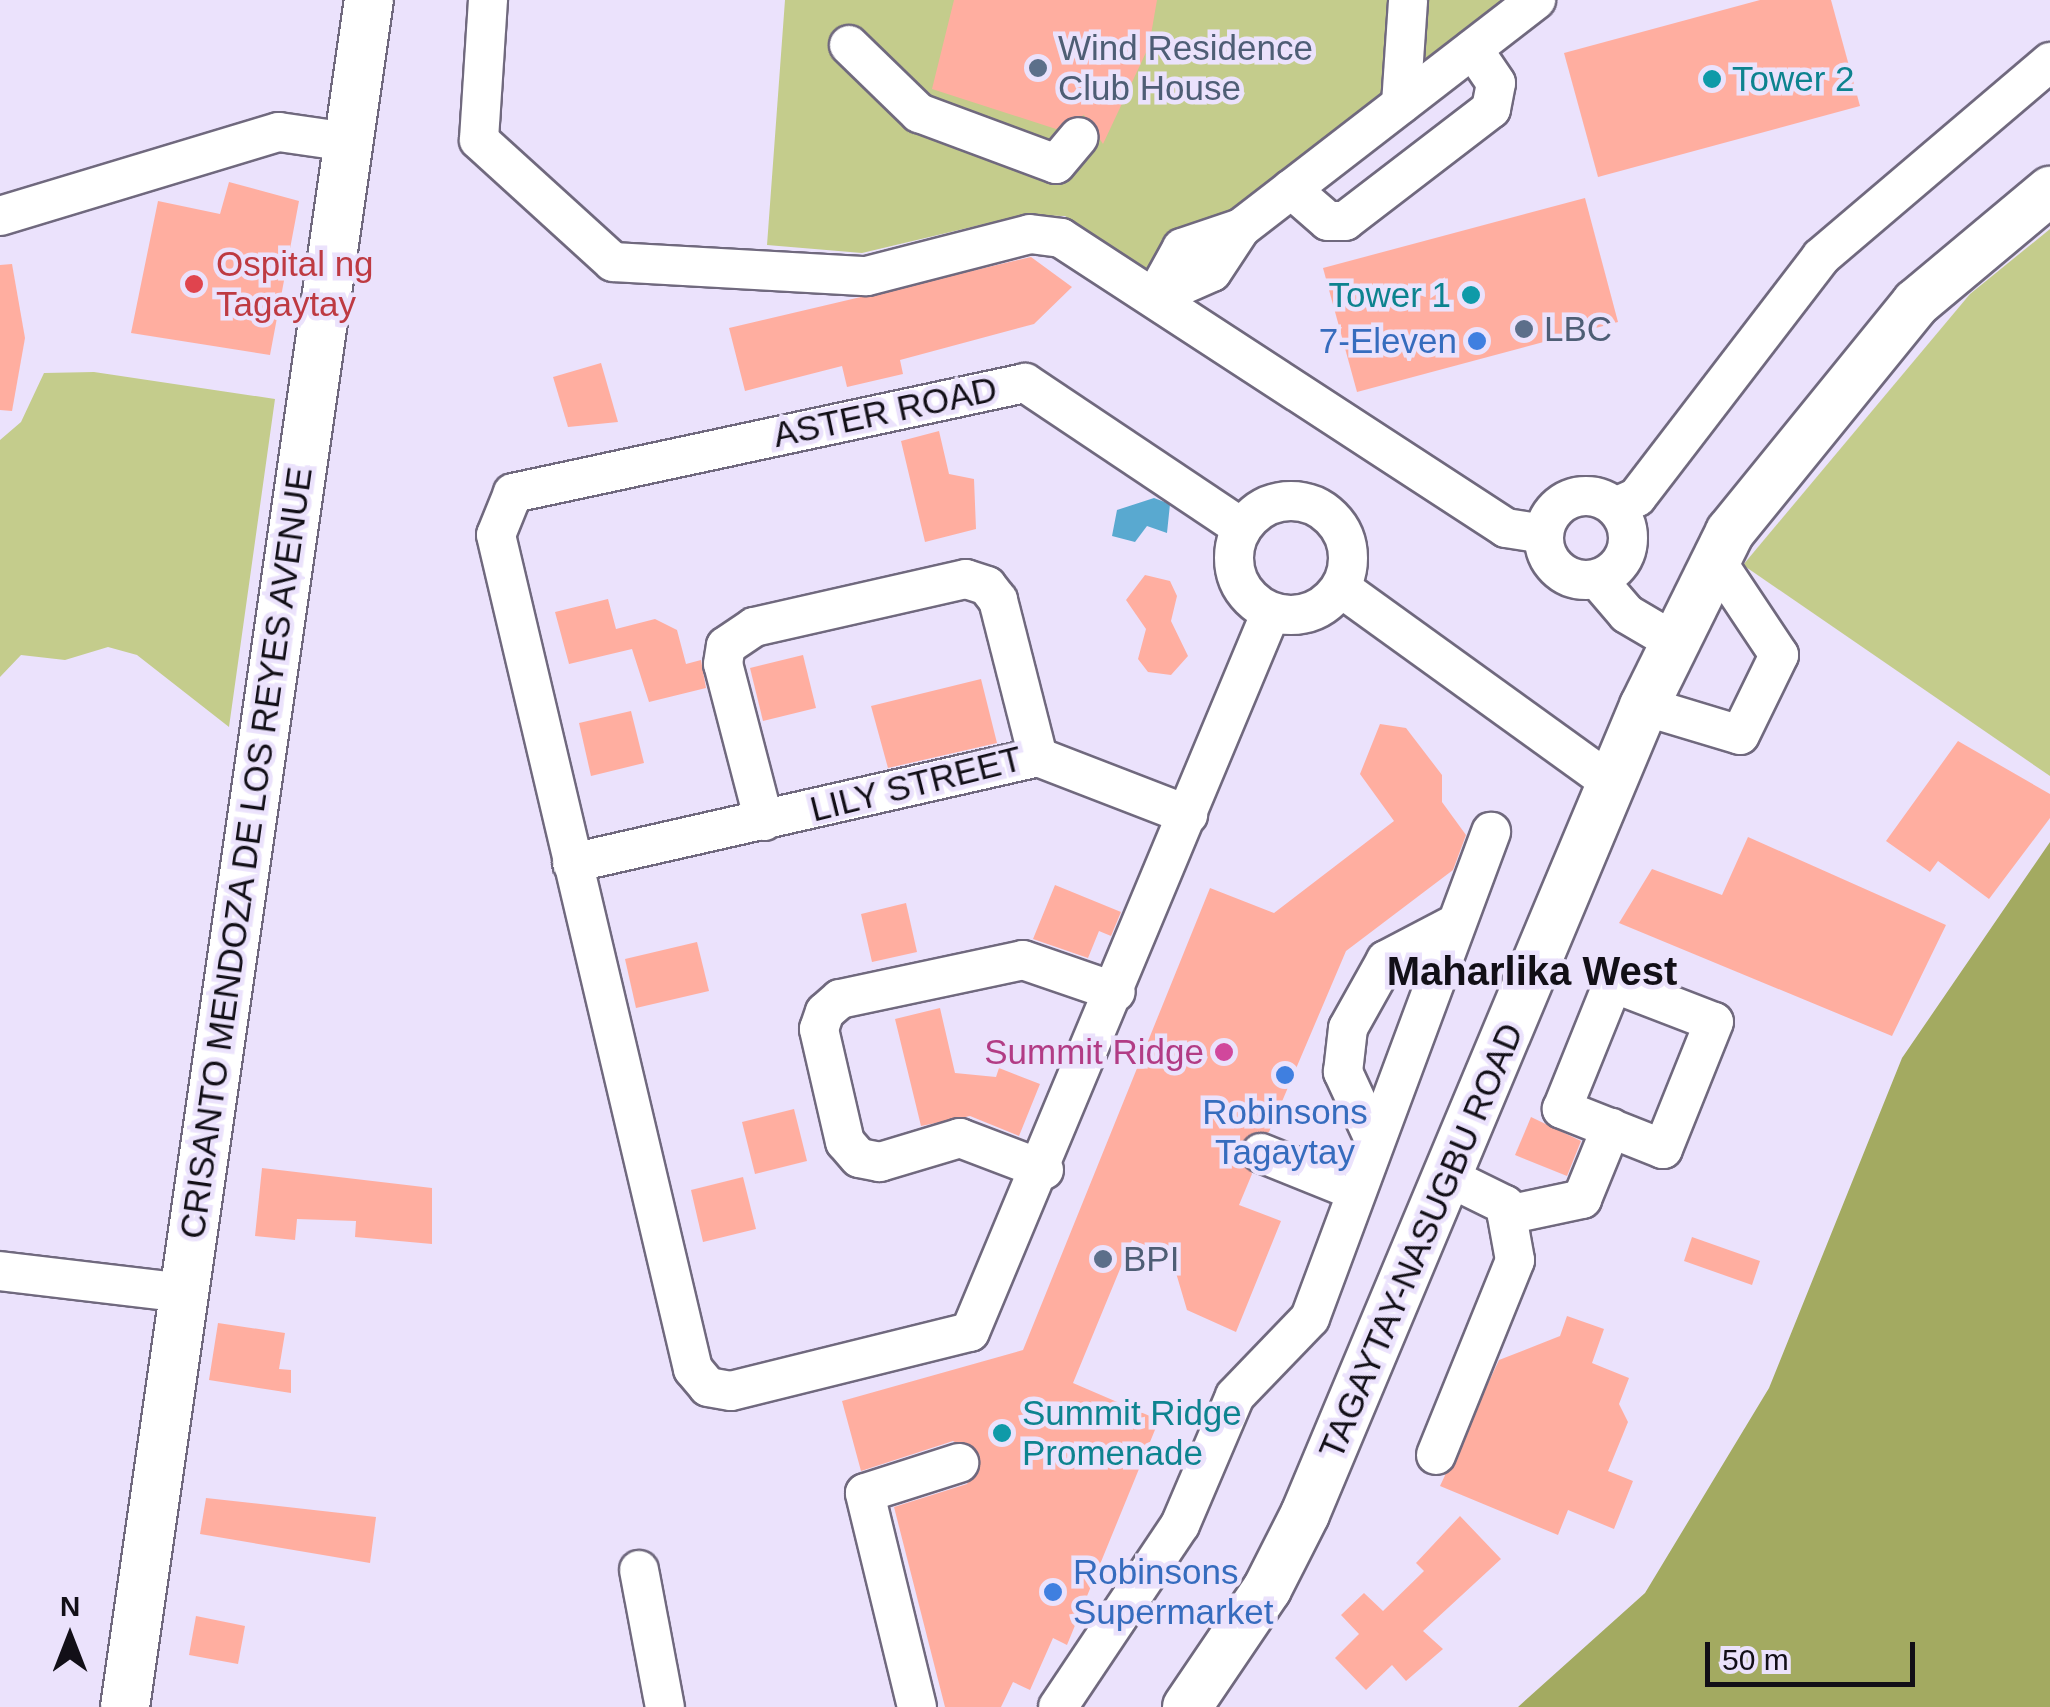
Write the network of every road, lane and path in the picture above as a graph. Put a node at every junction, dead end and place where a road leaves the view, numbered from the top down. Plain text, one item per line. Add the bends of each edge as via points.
1 (369, 0) edge
2 (488, 0) edge
3 (1408, 0) edge
4 (1536, 0) edge
5 (849, 45) dead end
6 (1473, 49) junction
7 (2050, 62) edge
8 (1401, 104) junction
9 (1080, 137) dead end
10 (348, 142) junction
11 (1291, 189) junction
12 (2050, 192) edge
13 (0, 216) edge
14 (1154, 297) junction
15 (1615, 507) junction
16 (1242, 528) junction
17 (1543, 534) junction
18 (1716, 559) junction
19 (1598, 579) junction
20 (1341, 588) junction
21 (1270, 612) junction
22 (1673, 641) junction
23 (1644, 706) junction
24 (1038, 757) junction
25 (1613, 784) junction
26 (1188, 815) junction
27 (764, 821) junction
28 (1492, 832) dead end
29 (572, 863) junction
30 (1456, 924) junction
31 (1116, 992) junction
32 (1611, 1128) junction
33 (1372, 1137) junction
34 (1260, 1153) dead end
35 (1044, 1170) junction
36 (1448, 1177) junction
37 (1354, 1190) junction
38 (1507, 1216) junction
39 (0, 1271) edge
40 (184, 1293) junction
41 (1436, 1455) dead end
42 (959, 1463) dead end
43 (639, 1570) dead end
44 (924, 1624) dead end
45 (907, 1664) junction
46 (125, 1707) edge
47 (665, 1707) edge
48 (917, 1707) edge
49 (1058, 1707) edge
50 (1187, 1707) edge

1 - 10 main road, CRISANTO MENDOZA DE LOS REYES AVENUE
2 - 14 street via 480,140 613,262 867,276 1030,234 1061,238
3 - 8 street
4 - 6 street
5 - 9 street via 919,113 1056,164
6 - 8 street
6 - 11 street via 1496,84 1491,109 1345,220 1328,222
7 - 15 street via 1822,257 1637,497
8 - 11 street
10 - 13 street via 279,132
10 - 40 main road, CRISANTO MENDOZA DE LOS REYES AVENUE
11 - 14 street via 1241,228 1182,248
12 - 18 main road, TAGAYTAY-NASUGBU ROAD via 1916,303 1790,448
14 - 17 street via 1506,528
15 - 17 street via 1591,496 1564,501
15 - 19 street via 1628,529 1626,554
16 - 20 street via 1256,513 1293,501 1330,515 1348,549
16 - 21 street via 1236,577
16 - 29 street, ASTER ROAD via 1025,383 513,493 496,535
17 - 19 street via 1559,571
18 - 22 main road, TAGAYTAY-NASUGBU ROAD
18 - 23 street via 1779,655 1740,735
19 - 22 street via 1627,614
20 - 21 street via 1310,613
20 - 25 street
21 - 26 street
22 - 23 main road, TAGAYTAY-NASUGBU ROAD
23 - 25 main road, TAGAYTAY-NASUGBU ROAD
24 - 26 street
24 - 27 street, LILY STREET
24 - 27 street, LILY STREET via 998,600 986,586 966,579 754,627 726,646 722,664
25 - 36 main road, TAGAYTAY-NASUGBU ROAD
26 - 31 street
27 - 29 street
28 - 30 street
29 - 35 street via 694,1369 708,1386 731,1391 970,1332
30 - 33 street
30 - 33 street via 1386,960 1348,1028 1344,1072
31 - 35 street
31 - 35 street via 1024,960 840,998 825,1012 828,1067 846,1142 859,1158 880,1162 960,1138
32 - 32 street via 1663,1149 1714,1022 1612,983 1562,1108
32 - 38 street via 1582,1199
33 - 37 street
34 - 37 street
36 - 38 street via 1505,1205
36 - 50 main road, TAGAYTAY-NASUGBU ROAD via 1291,1543
37 - 49 street via 1310,1318 1235,1396 1180,1525
38 - 41 street via 1515,1260
39 - 40 street
40 - 46 main road, CRISANTO MENDOZA DE LOS REYES AVENUE
42 - 45 street via 864,1493
43 - 47 street
44 - 45 street
45 - 48 street

